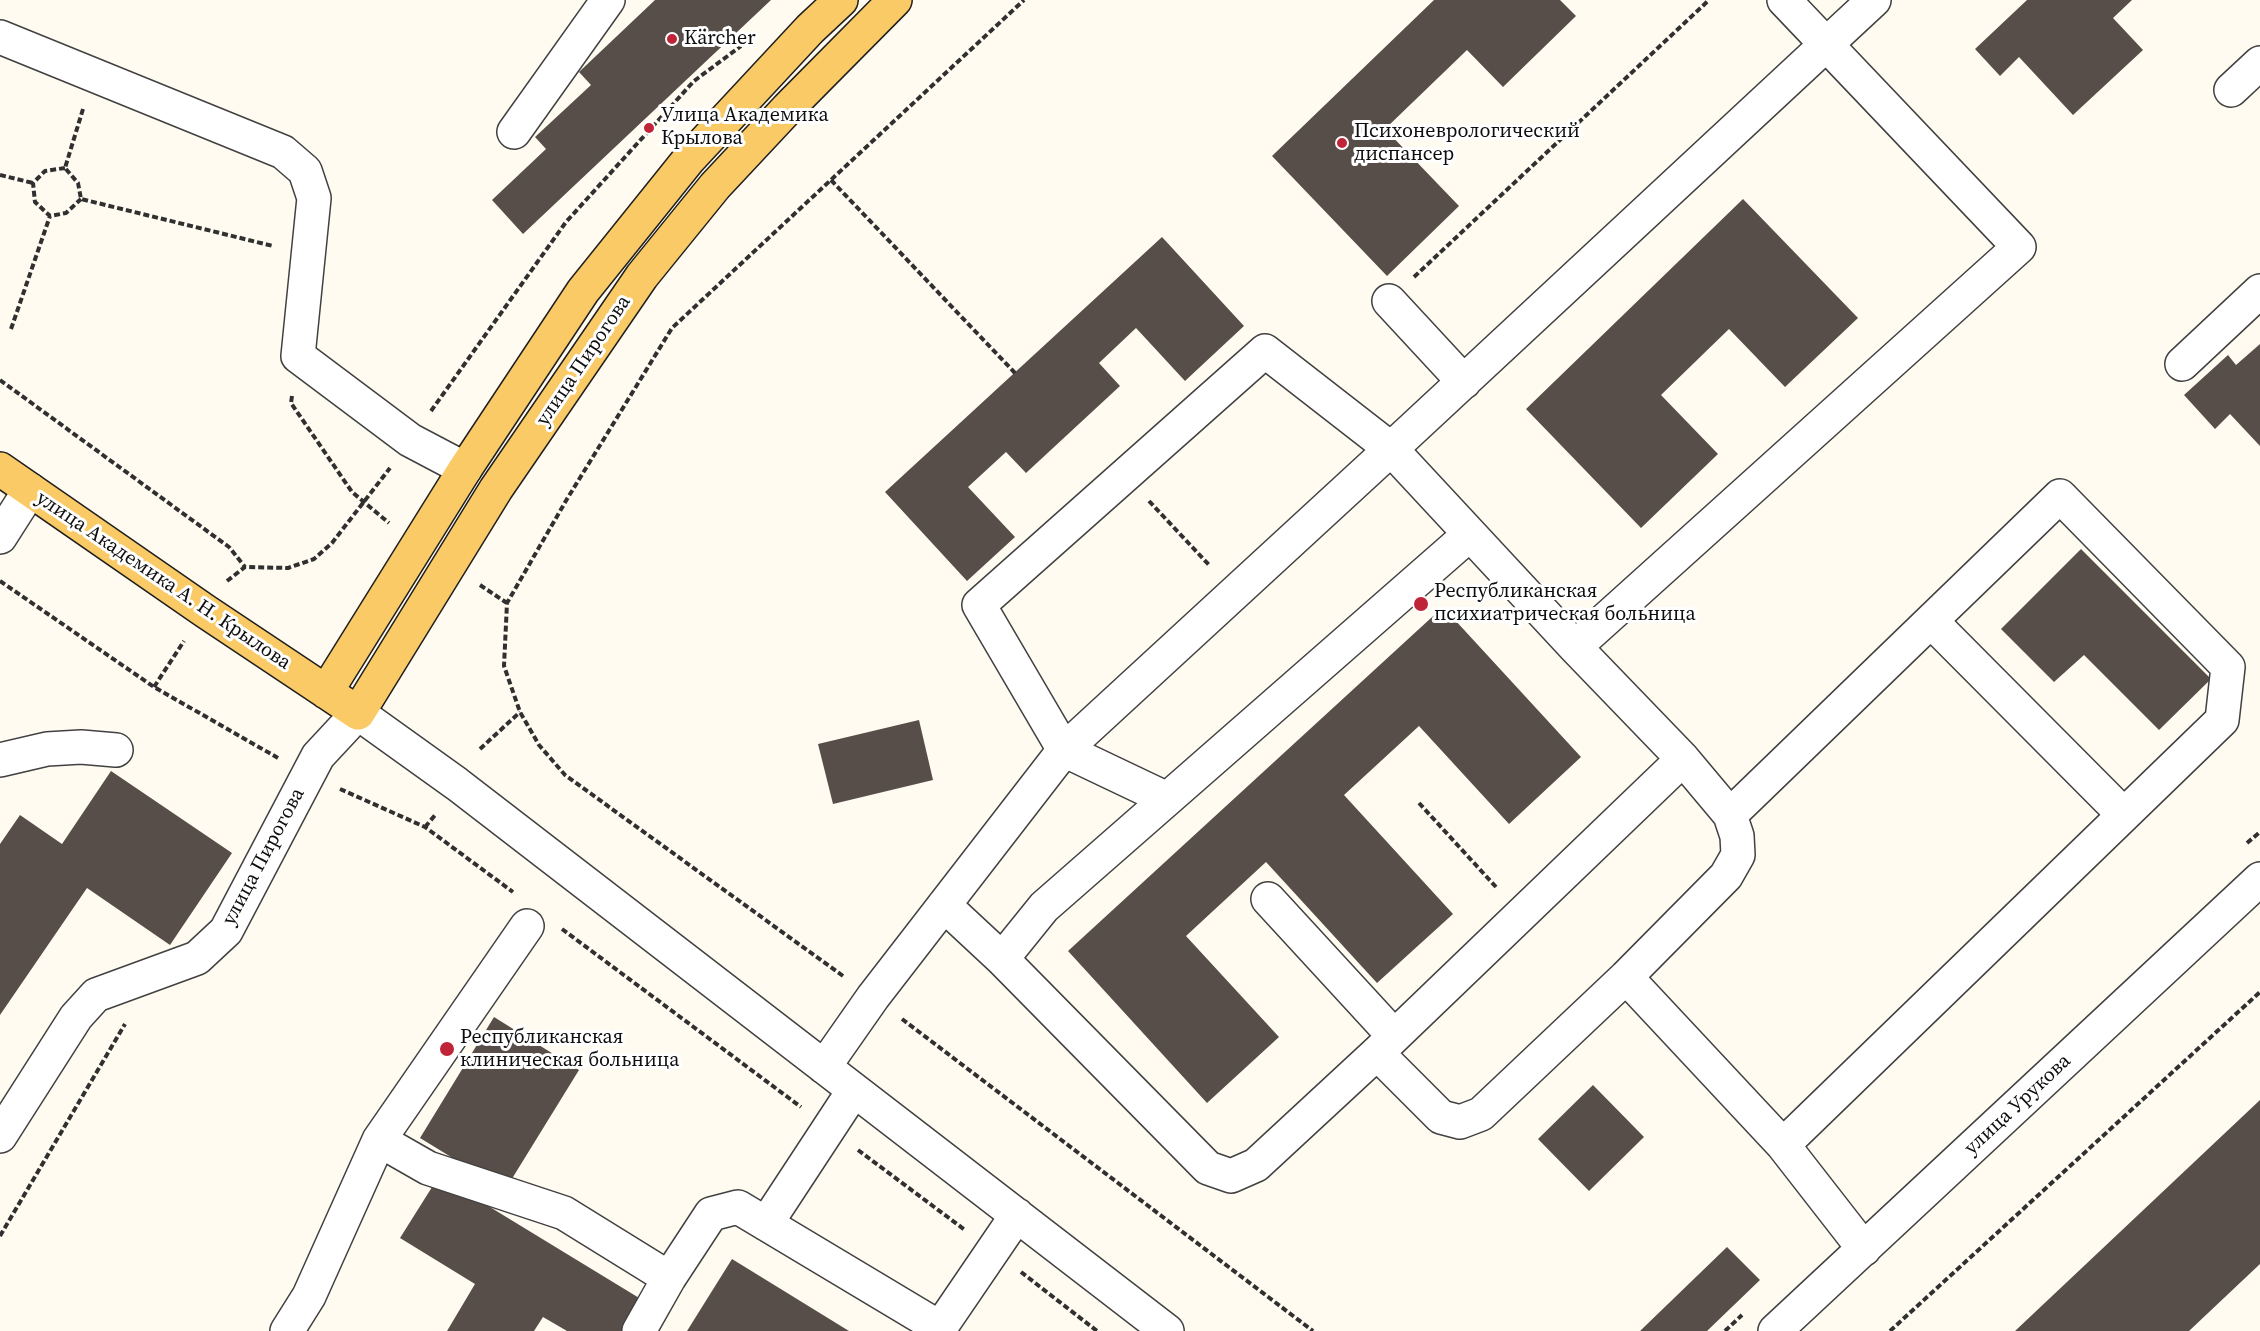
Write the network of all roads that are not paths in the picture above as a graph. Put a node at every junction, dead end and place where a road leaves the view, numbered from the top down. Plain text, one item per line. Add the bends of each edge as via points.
1 (608, 0) edge
2 (841, 0) edge
3 (895, 0) edge
4 (1784, 0) edge
5 (1874, 0) edge
6 (0, 37) edge
7 (1826, 44) junction
8 (2260, 63) edge
9 (2231, 90) dead end
10 (514, 132) dead end
11 (2260, 291) edge
12 (1389, 301) road end
13 (2181, 364) dead end
14 (1464, 382) junction
15 (1391, 449) junction
16 (465, 468) junction
17 (0, 469) edge
18 (30, 490) junction
19 (1470, 534) junction
20 (0, 537) edge
21 (1931, 621) junction
22 (1575, 647) junction
23 (326, 692) junction
24 (358, 713) junction
25 (116, 750) dead end
26 (1064, 750) junction
27 (318, 756) junction
28 (1683, 759) junction
29 (0, 760) edge
30 (1167, 799) junction
31 (2123, 814) junction
32 (1730, 815) junction
33 (2260, 879) edge
34 (1268, 899) dead end
35 (944, 905) junction
36 (535, 916) road end
37 (1002, 959) junction
38 (1626, 976) junction
39 (1385, 1044) junction
40 (824, 1067) junction
41 (854, 1090) junction
42 (0, 1136) edge
43 (379, 1140) junction
44 (1783, 1145) junction
45 (1017, 1215) junction
46 (766, 1224) junction
47 (1864, 1249) junction
48 (669, 1278) junction
49 (1787, 1327) edge
50 (939, 1329) edge
51 (287, 1331) edge
52 (639, 1331) edge
53 (1167, 1331) edge

1 - 10 street
2 - 16 main road, улица Пирогова via 689,159 583,291
3 - 24 main road, улица Пирогова via 715,186 642,276 496,489
4 - 7 street
5 - 7 street
6 - 16 street via 283,152 306,171 314,198 298,356 410,440
7 - 14 street
7 - 22 street via 2019,247
8 - 9 street
11 - 13 street
12 - 14 street
14 - 15 street
15 - 19 street
15 - 26 street
15 - 26 street via 1265,351 979,605
16 - 23 main road, улица Пирогова
17 - 18 main road, улица Академика А. Н. Крылова
18 - 20 street
18 - 23 main road, улица Академика А. Н. Крылова
19 - 22 street
19 - 30 street
21 - 31 street
21 - 31 street via 2060,496 2228,667 2222,720
21 - 32 street
22 - 28 street
23 - 24 main road, улица Академика А. Н. Крылова
23 - 27 street, улица Пирогова
24 - 27 street, улица Пирогова
24 - 40 street via 457,784
25 - 29 street via 47,749
26 - 30 street
26 - 35 street
27 - 42 street, улица Пирогова via 226,931 197,958 96,995 76,1017
28 - 32 street
28 - 39 street
30 - 37 street via 1044,907
31 - 44 street
32 - 38 street via 1738,855 1726,876
33 - 47 street, улица Урукова
34 - 39 street
35 - 37 street
35 - 40 street
36 - 43 street
37 - 39 street via 1208,1167 1231,1176 1256,1165
38 - 39 street via 1481,1114 1460,1122 1440,1117
38 - 44 street
40 - 41 street
41 - 45 street
41 - 46 street
43 - 48 street via 428,1168 564,1213
43 - 51 street via 309,1296
44 - 47 street
45 - 50 street
45 - 53 street
46 - 48 street via 738,1207 711,1214
46 - 50 street
47 - 49 street, улица Урукова
48 - 52 street

